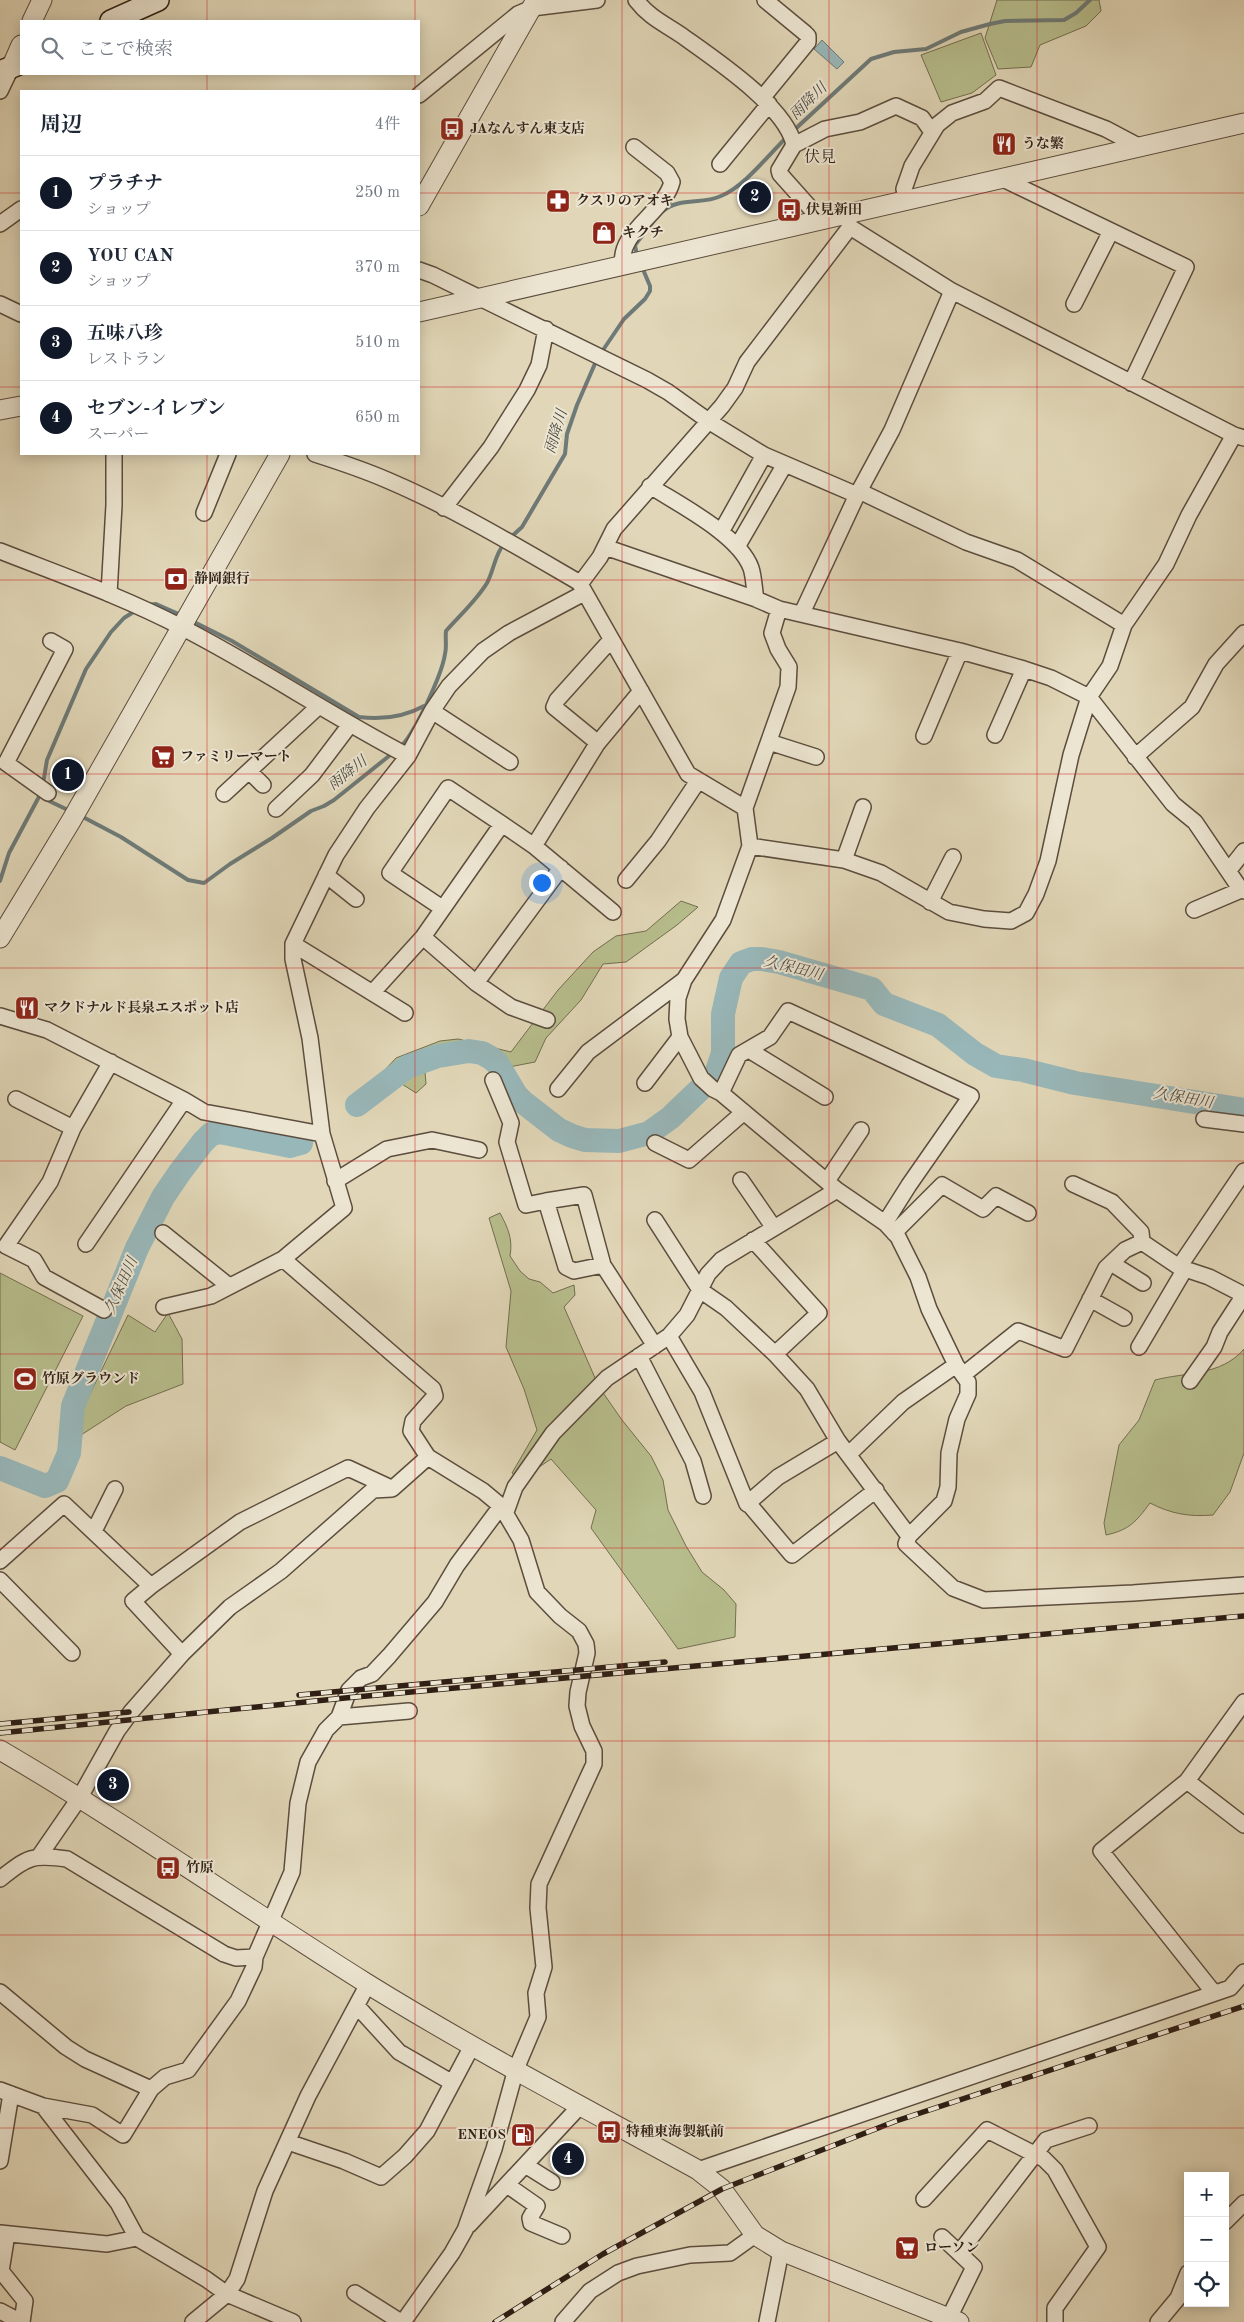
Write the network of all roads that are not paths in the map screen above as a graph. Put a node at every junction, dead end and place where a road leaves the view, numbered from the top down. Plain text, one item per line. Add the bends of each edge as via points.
1 (42, 0) edge
2 (158, 0) edge
3 (597, 0) edge
4 (636, 0) edge
5 (765, 0) edge
6 (534, 4) edge
7 (32, 20) edge
8 (113, 20) edge
9 (20, 47) edge
10 (11, 67) edge
11 (0, 91) edge
12 (420, 94) edge
13 (766, 101) junction
14 (1244, 123) edge
15 (932, 132) junction
16 (794, 145) junction
17 (1140, 147) junction
18 (634, 148) dead end
19 (720, 164) dead end
20 (1003, 178) junction
21 (907, 201) junction
22 (420, 204) edge
23 (20, 210) edge
24 (821, 220) junction
25 (848, 221) junction
26 (0, 224) edge
27 (1111, 231) junction
28 (623, 266) junction
29 (420, 270) edge
30 (952, 291) junction
31 (481, 298) junction
32 (0, 304) edge
33 (1074, 304) dead end
34 (420, 312) edge
35 (20, 314) edge
36 (546, 329) junction
37 (1131, 383) junction
38 (20, 406) edge
39 (0, 410) edge
40 (710, 422) junction
41 (1239, 437) edge
42 (114, 455) edge
43 (228, 455) edge
44 (279, 455) edge
45 (319, 455) edge
46 (764, 455) junction
47 (785, 464) junction
48 (650, 486) junction
49 (858, 493) junction
50 (444, 508) junction
51 (204, 514) dead end
52 (721, 532) junction
53 (605, 547) junction
54 (737, 547) junction
55 (0, 551) edge
56 (582, 588) junction
57 (109, 594) junction
58 (756, 599) junction
59 (778, 609) junction
60 (802, 613) junction
61 (1124, 625) junction
62 (181, 627) junction
63 (1244, 633) edge
64 (51, 641) dead end
65 (610, 641) junction
66 (960, 651) junction
67 (1024, 669) junction
68 (641, 691) junction
69 (1089, 696) junction
70 (319, 706) junction
71 (432, 711) junction
72 (350, 726) junction
73 (924, 736) dead end
74 (995, 736) dead end
75 (769, 742) junction
76 (598, 743) junction
77 (408, 756) junction
78 (816, 757) dead end
79 (1135, 757) junction
80 (510, 762) dead end
81 (249, 771) junction
82 (698, 781) junction
83 (263, 786) dead end
84 (48, 793) dead end
85 (224, 794) dead end
86 (862, 807) dead end
87 (745, 808) junction
88 (276, 809) dead end
89 (502, 824) junction
90 (534, 846) junction
91 (750, 846) junction
92 (1244, 851) edge
93 (954, 856) dead end
94 (844, 860) junction
95 (562, 868) junction
96 (1229, 870) junction
97 (326, 875) junction
98 (626, 880) dead end
99 (1242, 891) edge
100 (356, 899) dead end
101 (930, 902) junction
102 (442, 908) junction
103 (1194, 910) dead end
104 (613, 912) dead end
105 (423, 937) junction
106 (0, 938) edge
107 (293, 944) junction
108 (684, 980) junction
109 (476, 983) junction
110 (373, 992) junction
111 (405, 1013) dead end
112 (0, 1016) edge
113 (547, 1020) dead end
114 (680, 1037) junction
115 (749, 1050) junction
116 (111, 1062) junction
117 (493, 1080) dead end
118 (645, 1083) dead end
119 (558, 1088) dead end
120 (717, 1091) junction
121 (824, 1097) dead end
122 (16, 1099) dead end
123 (184, 1100) junction
124 (744, 1112) junction
125 (1204, 1119) dead end
126 (1244, 1124) edge
127 (73, 1128) junction
128 (861, 1130) dead end
129 (322, 1134) junction
130 (655, 1143) dead end
131 (479, 1150) dead end
132 (1244, 1171) edge
133 (741, 1180) dead end
134 (335, 1181) junction
135 (1074, 1184) dead end
136 (832, 1185) junction
137 (546, 1201) junction
138 (1028, 1213) dead end
139 (655, 1220) dead end
140 (774, 1228) junction
141 (890, 1228) junction
142 (162, 1233) dead end
143 (752, 1240) junction
144 (1142, 1242) junction
145 (86, 1244) dead end
146 (283, 1259) junction
147 (1111, 1263) junction
148 (603, 1265) junction
149 (1182, 1268) junction
150 (1143, 1283) dead end
151 (229, 1286) junction
152 (700, 1290) junction
153 (1244, 1295) edge
154 (1090, 1299) junction
155 (164, 1307) dead end
156 (104, 1310) dead end
157 (1124, 1318) dead end
158 (669, 1336) junction
159 (655, 1346) junction
160 (1140, 1347) dead end
161 (775, 1354) junction
162 (639, 1356) junction
163 (960, 1370) junction
164 (1190, 1381) dead end
165 (838, 1441) junction
166 (849, 1454) junction
167 (428, 1456) junction
168 (115, 1488) dead end
169 (392, 1489) junction
170 (876, 1490) junction
171 (703, 1496) dead end
172 (748, 1503) junction
173 (504, 1509) junction
174 (94, 1531) junction
175 (909, 1536) junction
176 (0, 1561) edge
177 (0, 1580) edge
178 (1244, 1585) edge
179 (151, 1586) junction
180 (72, 1653) dead end
181 (182, 1654) junction
182 (1244, 1702) edge
183 (409, 1711) dead end
184 (339, 1717) junction
185 (0, 1750) edge
186 (1187, 1781) junction
187 (80, 1797) junction
188 (1244, 1825) edge
189 (40, 1855) junction
190 (0, 1879) edge
191 (269, 1922) junction
192 (255, 1957) junction
193 (1244, 1972) edge
194 (368, 1984) junction
195 (0, 1992) edge
196 (1214, 1993) junction
197 (357, 2006) junction
198 (472, 2046) junction
199 (516, 2069) junction
200 (451, 2082) junction
201 (151, 2089) junction
202 (6, 2092) edge
203 (43, 2106) junction
204 (580, 2106) junction
205 (1088, 2126) dead end
206 (288, 2142) junction
207 (1035, 2154) junction
208 (0, 2161) edge
209 (525, 2165) junction
210 (698, 2170) junction
211 (552, 2182) dead end
212 (507, 2185) junction
213 (924, 2200) dead end
214 (1244, 2203) edge
215 (1229, 2218) edge
216 (465, 2230) junction
217 (3, 2234) edge
218 (755, 2235) junction
219 (562, 2236) dead end
220 (942, 2237) dead end
221 (137, 2238) junction
222 (781, 2251) junction
223 (959, 2253) junction
224 (1184, 2283) edge
225 (355, 2293) dead end
226 (227, 2294) junction
227 (0, 2311) edge
228 (954, 2320) edge
229 (22, 2322) edge
230 (192, 2322) edge
231 (293, 2322) edge
232 (402, 2322) edge
233 (563, 2322) edge
234 (767, 2322) edge
235 (1055, 2322) edge
236 (1158, 2322) edge

1 - 7 street
2 - 8 main road
3 - 6 street
4 - 13 street via 645,13 680,35
5 - 13 street via 809,39
6 - 12 street
6 - 22 street
9 - 10 street
10 - 11 street
13 - 16 street via 781,119
13 - 19 street
14 - 17 street
15 - 16 street via 922,118 896,106 860,122 825,129
15 - 17 street via 946,116 985,100 999,88 1106,129
15 - 21 street via 912,166 904,189
16 - 24 street via 780,174
17 - 20 street
18 - 28 street via 667,173 672,182 665,196 627,242 622,256
20 - 21 street
20 - 27 street
21 - 25 street
23 - 26 street
24 - 25 street
24 - 28 street
25 - 30 street
25 - 40 street via 747,362 736,388
27 - 33 street
27 - 37 street via 1186,267
28 - 31 street
29 - 31 street
30 - 37 street
30 - 49 street via 892,430
31 - 34 street
31 - 36 street
32 - 35 street
36 - 40 street via 668,392
36 - 50 street via 539,365 527,390 491,446
37 - 41 street
38 - 39 street
40 - 46 street
40 - 48 street
41 - 61 street via 1189,515 1166,564
42 - 57 street
43 - 51 street
44 - 62 street
45 - 50 street via 388,480
46 - 47 street
46 - 52 street
47 - 49 street
47 - 54 street
48 - 52 street
48 - 53 street via 614,529
49 - 60 street
49 - 61 street via 966,542 1017,560
50 - 56 street
52 - 54 street
53 - 56 street
53 - 58 street
54 - 58 street via 751,568
55 - 57 street
56 - 65 street
56 - 71 street via 483,651 458,676
57 - 62 street
58 - 59 street
59 - 60 street
59 - 75 street via 772,632 789,667 788,687
60 - 66 street
61 - 69 street via 1110,666
62 - 70 street via 242,659
62 - 106 street via 71,821
63 - 79 street via 1216,664 1192,707
64 - 84 street via 65,649 6,763
65 - 68 street
65 - 76 street via 554,707
66 - 67 street
66 - 73 street
67 - 69 street
67 - 74 street
68 - 76 street
68 - 82 street via 680,762
69 - 79 street
69 - 101 street via 1070,755 1048,861 1026,913 1011,921 984,919 949,912
70 - 72 street
70 - 81 street
71 - 77 street
71 - 80 street
72 - 77 street
72 - 88 street via 312,776
75 - 78 street
75 - 87 street
76 - 90 street
77 - 97 street via 367,808
79 - 96 street via 1172,804 1195,822
81 - 83 street
81 - 85 street
82 - 87 street
82 - 98 street via 658,842
86 - 94 street
87 - 91 street
89 - 90 street
89 - 102 street
89 - 102 street via 448,788 390,873
90 - 95 street
91 - 94 street
91 - 108 street via 723,920
92 - 96 street
93 - 101 street
94 - 101 street via 881,874
95 - 104 street
95 - 109 street
96 - 99 street
97 - 100 street
97 - 107 street
99 - 103 street
102 - 105 street
105 - 109 street
105 - 110 street
107 - 110 street
107 - 129 street via 293,959 310,1038
108 - 114 street via 678,998
108 - 119 street via 588,1052
109 - 113 street via 511,1007
110 - 111 street
112 - 116 street via 47,1030
114 - 118 street
114 - 120 street via 701,1078
115 - 120 street via 739,1055
115 - 121 street
115 - 141 street via 770,1038 788,1011 971,1096 908,1185
116 - 123 street
116 - 127 street
117 - 137 street via 511,1123 507,1142 526,1205
120 - 124 street
122 - 127 street
123 - 129 street via 204,1112
123 - 145 street
124 - 130 street via 689,1160
124 - 136 street
125 - 126 street
127 - 156 street via 50,1182 6,1246 34,1260 44,1277
128 - 136 street
129 - 134 street
131 - 134 street via 432,1140 387,1149
132 - 149 street
133 - 140 street
134 - 146 street via 344,1208
135 - 144 street via 1112,1202 1141,1232
136 - 140 street
136 - 141 street
137 - 148 street via 566,1267 574,1271
137 - 148 street via 584,1195
138 - 141 street via 996,1196 983,1209 942,1185
139 - 152 street
140 - 143 street
141 - 163 street via 918,1277 928,1309
142 - 151 street
143 - 152 street via 721,1260 708,1274
143 - 161 street via 819,1313
144 - 147 street via 1125,1250
144 - 149 street
146 - 151 street
146 - 167 street via 433,1389 435,1396 412,1421 411,1431
147 - 150 street
147 - 154 street
148 - 159 street
149 - 153 street via 1209,1276
149 - 160 street
151 - 155 street via 210,1296
152 - 158 street via 687,1315
152 - 161 street via 726,1308
153 - 164 street
154 - 157 street
154 - 163 street via 1065,1349 1018,1332
158 - 159 street
158 - 172 street via 702,1392
159 - 162 street
161 - 165 street via 807,1389
162 - 171 street via 693,1461
162 - 173 street via 607,1378 553,1433
163 - 166 street via 903,1402
163 - 175 street via 968,1382 968,1394 953,1436 944,1501
165 - 166 street
165 - 172 street via 778,1477
166 - 170 street
167 - 169 street
167 - 173 street via 483,1491
168 - 174 street
169 - 179 street via 348,1468 240,1522
169 - 181 street via 373,1490 280,1572 230,1607
170 - 172 street via 792,1555
170 - 175 street
173 - 184 street via 457,1565 435,1602 390,1656 349,1690
173 - 199 street via 521,1540 537,1592 579,1632 586,1644 577,1706 594,1751 594,1764 587,1782 539,1884 544,1967 536,1993 538,2017
174 - 176 street via 64,1504
174 - 179 street
175 - 178 street via 906,1544 953,1588 984,1600
177 - 180 street
179 - 181 street via 133,1601
181 - 187 street via 117,1731
182 - 186 street
183 - 184 street
184 - 191 street via 326,1730 308,1762 298,1803 292,1872
185 - 187 street
186 - 188 street
186 - 196 street via 1101,1851
187 - 189 street
187 - 191 street
189 - 190 street via 21,1862
189 - 192 street via 67,1859 224,1954 236,1958
191 - 192 street
191 - 194 street
192 - 201 street via 254,1967 238,2001 188,2070 165,2077
193 - 196 street via 1230,1988
194 - 197 street
194 - 198 street
195 - 201 street via 66,2047
196 - 210 street
197 - 200 street via 399,2052
197 - 206 street via 308,2096
198 - 199 street
198 - 200 street
199 - 204 street
199 - 216 street via 494,2149
200 - 206 street via 427,2131 381,2177
201 - 203 street via 124,2135 92,2115
202 - 203 street
202 - 208 street
203 - 221 street via 118,2203
204 - 209 street
204 - 210 street
205 - 207 street via 1046,2140
206 - 226 street via 265,2191 237,2278
207 - 213 street via 987,2130
207 - 223 street
207 - 235 street via 1055,2170 1098,2247 1056,2308
209 - 211 street
209 - 212 street
210 - 218 street via 722,2189
212 - 216 street
212 - 219 street via 536,2206 531,2223
214 - 215 street
216 - 232 street
217 - 221 street via 107,2244
217 - 229 street via 1,2271 25,2301
218 - 222 street
218 - 233 street via 730,2252 690,2255 637,2266 618,2274 590,2291
220 - 223 street
221 - 226 street
222 - 228 street
222 - 234 street
223 - 228 street via 974,2267
224 - 236 street via 1178,2298
225 - 232 street
226 - 230 street
226 - 231 street
227 - 229 street

